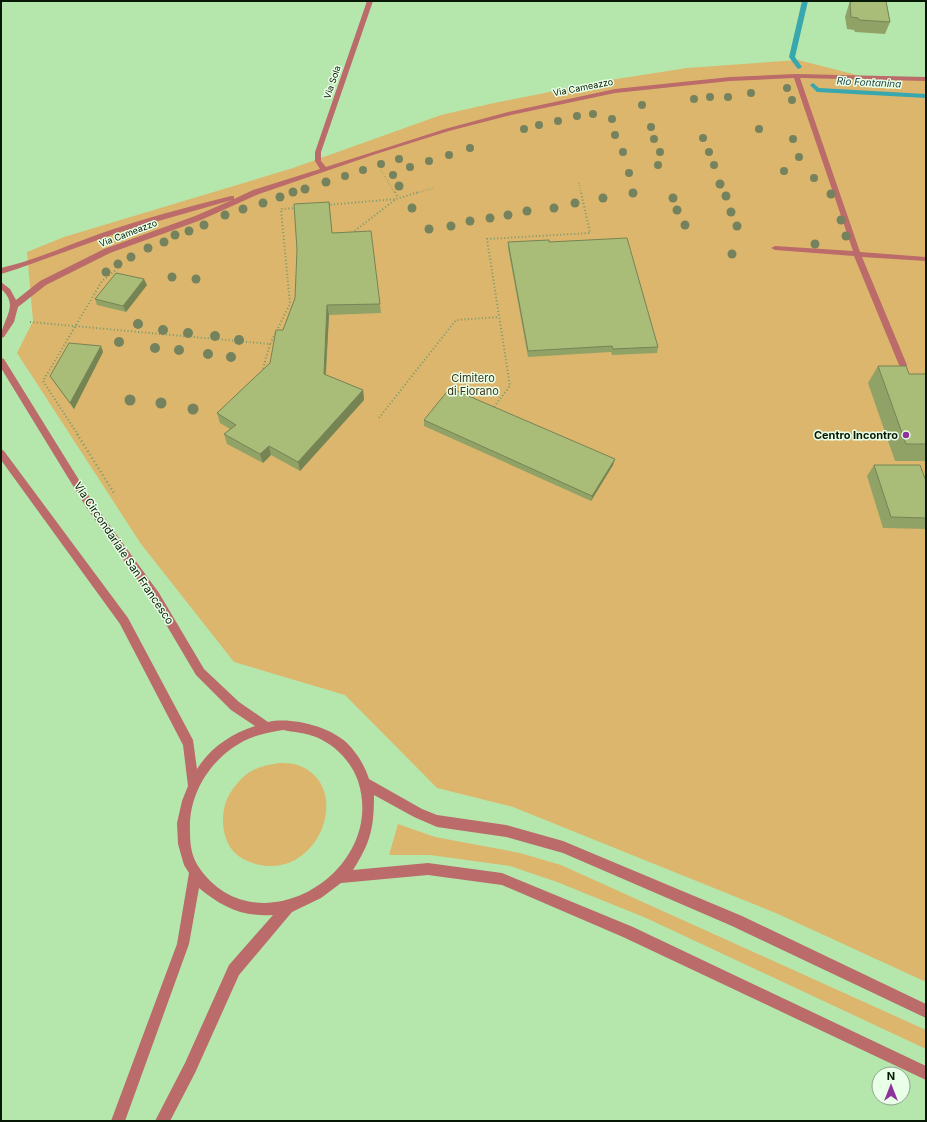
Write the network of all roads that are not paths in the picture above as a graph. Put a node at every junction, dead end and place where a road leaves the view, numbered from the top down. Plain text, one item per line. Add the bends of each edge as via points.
1 (370, 1) edge
2 (796, 76) junction
3 (926, 79) edge
4 (324, 168) junction
5 (256, 192) junction
6 (774, 248) dead end
7 (857, 253) junction
8 (926, 259) edge
9 (1, 271) edge
10 (1, 285) edge
11 (15, 305) junction
12 (1, 335) edge
13 (1, 361) edge
14 (903, 365) edge
15 (1, 453) edge
16 (267, 728) junction
17 (366, 784) junction
18 (193, 785) junction
19 (195, 873) junction
20 (339, 877) junction
21 (288, 907) junction
22 (926, 1011) edge
23 (926, 1073) edge
24 (118, 1121) edge
25 (162, 1121) edge

1 - 4 street, Via Sola via 318,152 318,161
2 - 3 street, Via Cameazzo
2 - 4 street, Via Cameazzo via 730,79 615,91 567,100 476,122
2 - 7 street
4 - 5 street, Via Cameazzo
5 - 9 street, Via Cameazzo via 192,208
5 - 11 street, Via Cameazzo via 198,218 107,251 43,283
6 - 7 street
7 - 8 street
7 - 14 street
10 - 11 street via 12,296
11 - 12 street via 12,320
13 - 16 street, Via Circondariale San Francesco via 89,504 155,596 200,672 235,706
15 - 18 street via 124,621 189,744
16 - 17 street via 299,726 329,736 352,756
16 - 18 street via 237,739 224,748 205,767
17 - 20 street via 369,816 365,832 354,859
17 - 22 street via 437,821 506,831 563,847 736,922
18 - 19 street via 186,802 183,821 185,845
19 - 21 street via 212,892 235,905 261,910
19 - 24 street via 183,944
20 - 21 street via 324,890
20 - 23 street via 428,869 502,879 628,932
21 - 25 street via 234,970 190,1068

